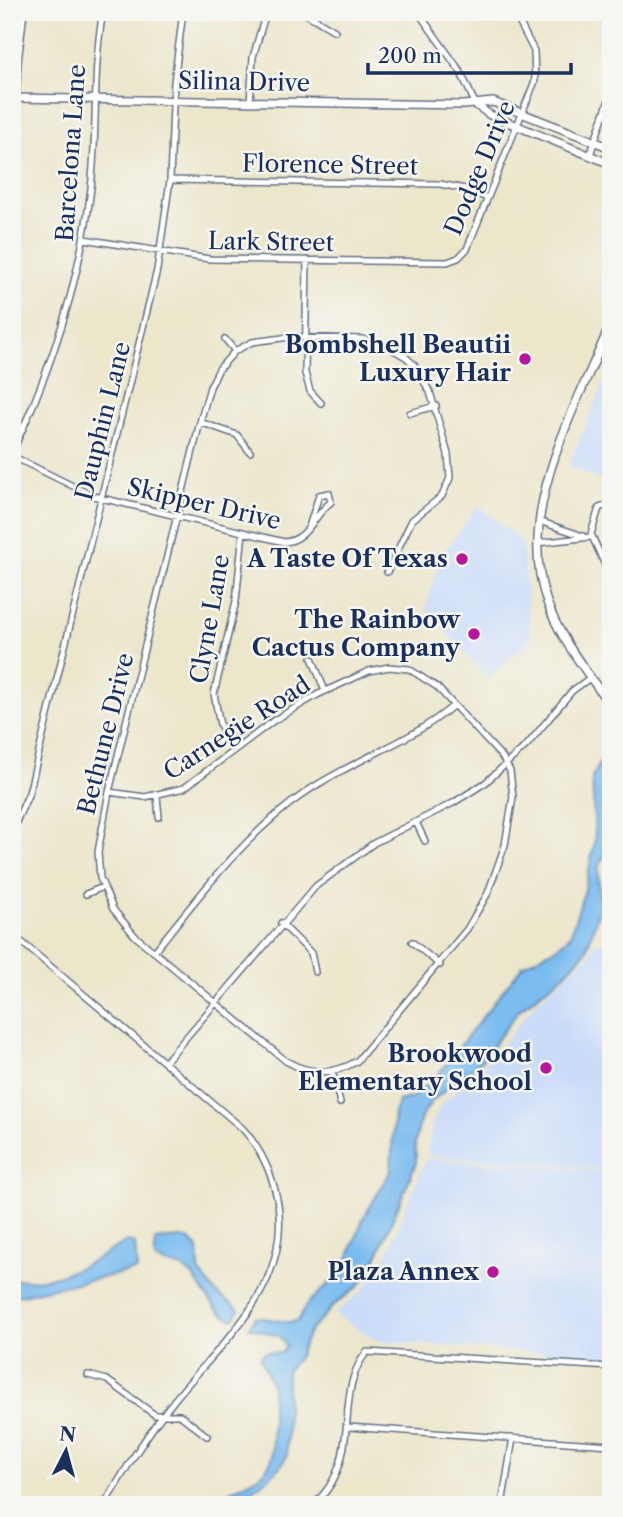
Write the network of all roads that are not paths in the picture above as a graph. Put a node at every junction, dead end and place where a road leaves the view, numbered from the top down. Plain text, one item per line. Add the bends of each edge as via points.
1 (24, 12) edge
2 (103, 12) edge
3 (183, 12) edge
4 (265, 12) edge
5 (303, 12) edge
6 (418, 12) edge
7 (514, 12) edge
8 (603, 12) edge
9 (335, 32) dead end
10 (611, 37) edge
11 (611, 94) edge
12 (15, 99) edge
13 (96, 100) junction
14 (174, 100) junction
15 (250, 102) junction
16 (476, 105) junction
17 (523, 113) junction
18 (518, 125) junction
19 (595, 142) junction
20 (611, 148) edge
21 (590, 155) junction
22 (611, 164) edge
23 (170, 180) junction
24 (12, 195) edge
25 (487, 198) junction
26 (84, 239) junction
27 (160, 252) junction
28 (458, 258) joint
29 (307, 260) junction
30 (611, 323) edge
31 (306, 338) junction
32 (225, 339) dead end
33 (235, 351) junction
34 (321, 403) dead end
35 (436, 406) junction
36 (410, 413) dead end
37 (200, 422) junction
38 (250, 452) dead end
39 (12, 454) edge
40 (449, 482) junction
41 (458, 482) dead end
42 (102, 499) junction
43 (611, 504) edge
44 (177, 516) junction
45 (538, 521) junction
46 (309, 527) junction
47 (243, 532) junction
48 (589, 537) junction
49 (537, 543) junction
50 (387, 572) dead end
51 (611, 578) edge
52 (312, 658) dead end
53 (591, 677) junction
54 (325, 691) junction
55 (454, 705) junction
56 (611, 707) edge
57 (234, 749) junction
58 (507, 764) junction
59 (109, 793) junction
60 (157, 796) junction
61 (159, 817) dead end
62 (416, 822) junction
63 (12, 831) edge
64 (425, 841) dead end
65 (103, 887) junction
66 (86, 894) dead end
67 (281, 923) junction
68 (12, 934) edge
69 (412, 942) dead end
70 (154, 952) junction
71 (440, 965) junction
72 (315, 972) dead end
73 (215, 1002) junction
74 (165, 1062) junction
75 (332, 1071) junction
76 (340, 1103) dead end
77 (611, 1367) edge
78 (88, 1375) dead end
79 (163, 1414) junction
80 (348, 1427) junction
81 (207, 1436) dead end
82 (513, 1438) junction
83 (611, 1444) edge
84 (104, 1505) edge
85 (313, 1505) edge
86 (502, 1505) edge

1 - 12 street
2 - 13 street, Barcelona Lane
3 - 14 street, Dauphin Lane
4 - 15 street via 253,57
5 - 9 street
6 - 16 street via 460,71
7 - 17 street, Dodge Drive via 530,39 536,61 535,82
8 - 10 street
11 - 19 street
12 - 13 street, Silina Drive
12 - 24 street
13 - 14 street, Silina Drive
13 - 26 street, Barcelona Lane
14 - 15 street, Silina Drive
14 - 23 street, Dauphin Lane
15 - 16 street, Silina Drive
16 - 17 street, Silina Drive via 493,102
16 - 18 street, Silina Drive
17 - 18 street, Dodge Drive
17 - 19 street, Silina Drive
18 - 21 street, Silina Drive
18 - 25 street, Dodge Drive
19 - 20 street, Silina Drive
19 - 21 street
21 - 22 street, Silina Drive
23 - 25 street, Florence Street via 440,184
23 - 27 street, Dauphin Lane
25 - 28 street, Dodge Drive via 467,248
26 - 27 street, Lark Street
26 - 39 street, Barcelona Lane via 60,338
27 - 29 street, Lark Street via 209,259
27 - 42 street, Dauphin Lane
28 - 29 street, Lark Street via 447,262
29 - 31 street
30 - 45 street via 548,479
31 - 33 street via 263,339
31 - 34 street via 306,382
31 - 35 street via 362,339 396,351 414,365
32 - 33 street
33 - 37 street, Bethune Drive via 214,377
35 - 36 street
35 - 40 street via 448,454
37 - 38 street via 237,435
37 - 44 street, Bethune Drive
39 - 42 street, Skipper Drive
40 - 41 street
40 - 50 street via 442,496 412,520
42 - 44 street, Skipper Drive
42 - 63 street, Dauphin Lane via 29,793
43 - 48 street via 598,511
44 - 47 street, Skipper Drive
44 - 59 street, Bethune Drive
45 - 48 street
45 - 49 street
46 - 46 street via 331,502 329,493 319,495
46 - 47 street, Skipper Drive via 296,540 285,542
47 - 57 street, Clyne Lane via 236,601 214,694 219,725
48 - 49 street
48 - 51 street
49 - 53 street via 547,603
52 - 54 street
53 - 56 street
53 - 58 street via 563,700
54 - 55 street, Carnegie Road via 369,671 399,667 427,678
54 - 57 street, Carnegie Road
55 - 58 street, Carnegie Road
55 - 70 street via 418,733 346,767 280,812 231,860
57 - 60 street, Carnegie Road via 195,782
58 - 62 street via 468,794
58 - 71 street via 513,797 496,875 472,922
59 - 60 street, Carnegie Road
59 - 65 street, Bethune Drive via 98,852
60 - 61 street
62 - 64 street
62 - 67 street via 350,859
65 - 66 street
65 - 70 street, Bethune Drive via 120,919
67 - 72 street via 311,953
67 - 73 street
68 - 74 street
69 - 71 street
70 - 73 street, Bethune Drive
71 - 75 street via 365,1054
73 - 74 street
73 - 75 street, Bethune Drive via 286,1061 304,1070
74 - 79 street via 242,1128 259,1150 276,1195 280,1233 269,1282
75 - 76 street
77 - 80 street via 371,1350 356,1374
78 - 79 street via 107,1380 151,1413
79 - 81 street via 180,1415
79 - 84 street
80 - 82 street
80 - 85 street via 340,1469
82 - 83 street
82 - 86 street

